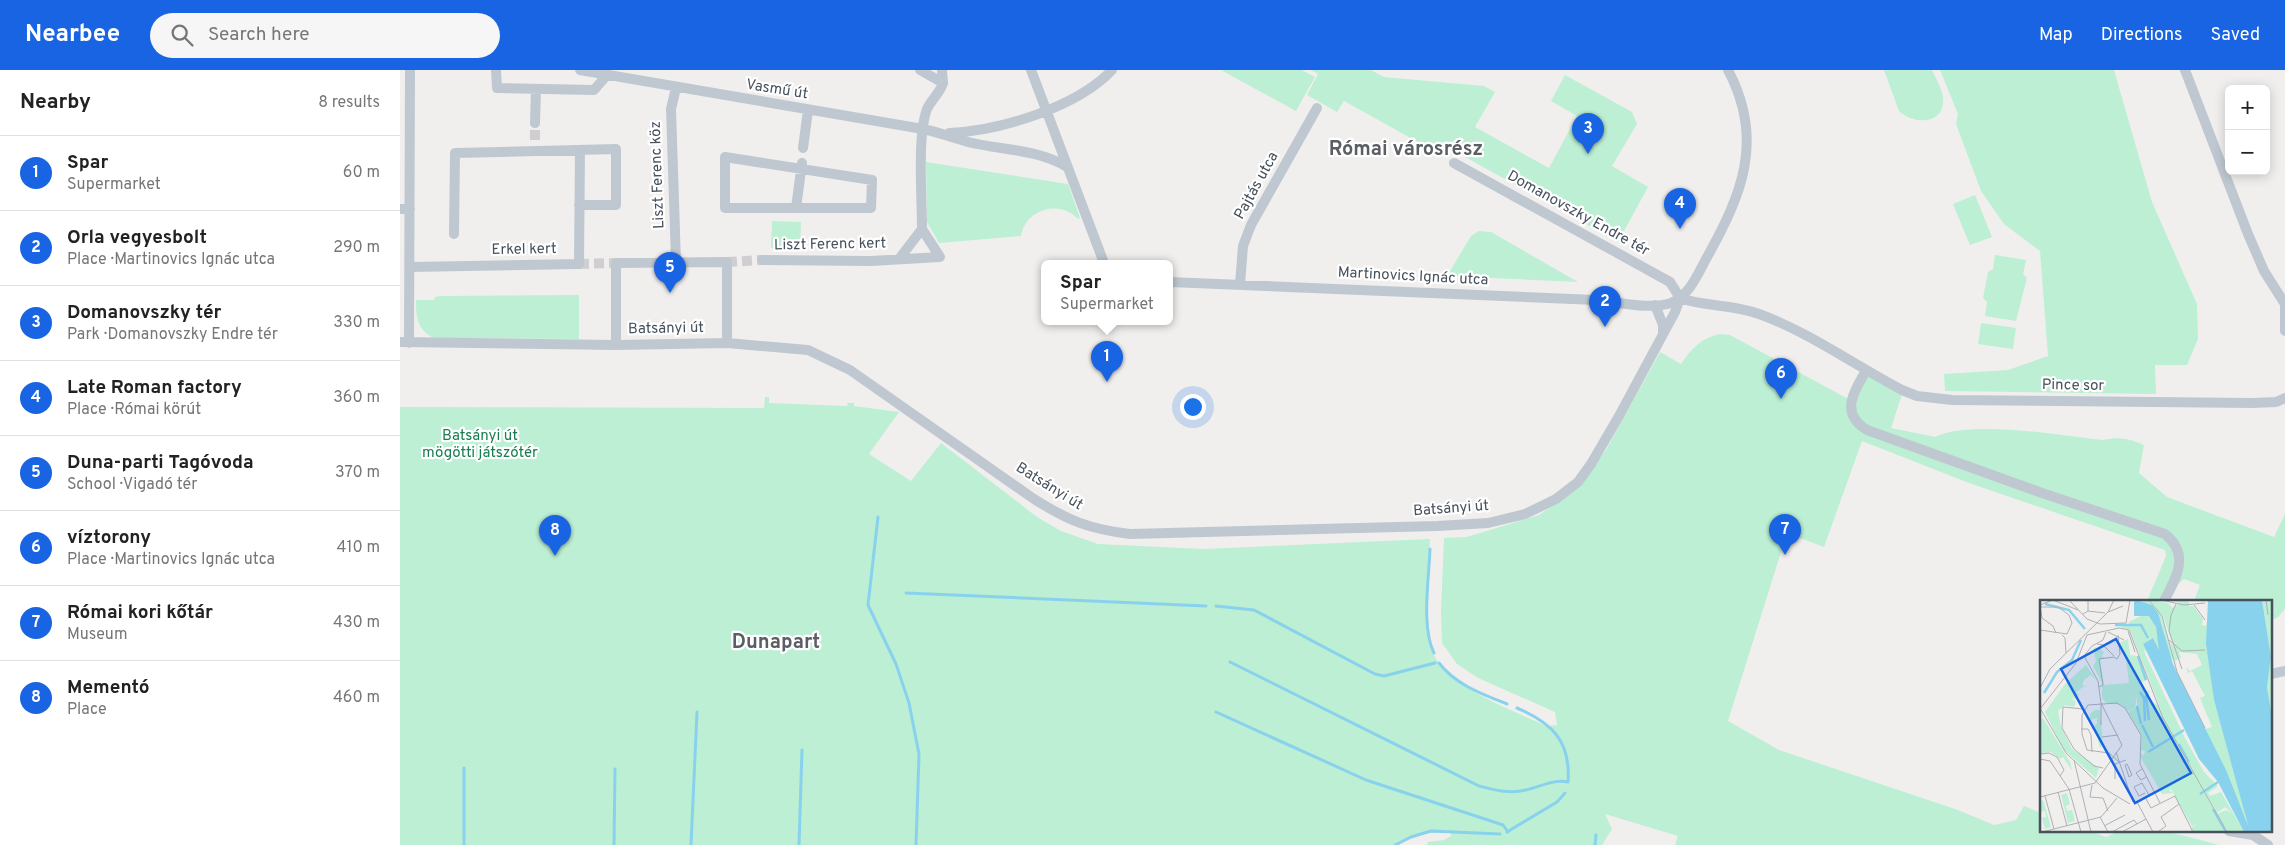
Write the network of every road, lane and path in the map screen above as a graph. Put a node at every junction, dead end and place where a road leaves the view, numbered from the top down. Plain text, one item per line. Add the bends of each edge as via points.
1 (410, 70) edge
2 (416, 70) edge
3 (496, 70) edge
4 (580, 70) edge
5 (920, 70) edge
6 (942, 70) edge
7 (1031, 70) edge
8 (1112, 70) edge
9 (1728, 70) edge
10 (2185, 70) edge
11 (607, 75) junction
12 (943, 83) junction
13 (676, 88) junction
14 (536, 89) junction
15 (405, 95) edge
16 (1317, 108) dead end
17 (808, 110) junction
18 (1044, 110) junction
19 (535, 123) tunnel mouth
20 (923, 129) junction
21 (943, 133) junction
22 (803, 148) dead end
23 (580, 150) junction
24 (1454, 163) dead end
25 (802, 166) junction
26 (1067, 167) junction
27 (579, 205) junction
28 (796, 208) junction
29 (405, 209) edge
30 (922, 229) junction
31 (454, 234) dead end
32 (899, 259) junction
33 (762, 260) tunnel mouth
34 (1103, 260) edge
35 (676, 262) junction
36 (410, 267) junction
37 (1173, 282) edge
38 (1240, 284) junction
39 (1680, 298) junction
40 (2285, 303) edge
41 (1655, 305) junction
42 (2285, 331) edge
43 (1663, 334) junction
44 (405, 342) edge
45 (727, 343) junction
46 (616, 345) junction
47 (1866, 371) junction
48 (2285, 398) edge
49 (2164, 600) edge
50 (2285, 671) edge
51 (2272, 674) edge
52 (2235, 832) edge
53 (2268, 845) edge

1 - 15 street
2 - 15 street
3 - 14 street via 496,88
4 - 11 street, Vasmű út
5 - 12 street
6 - 12 street
7 - 18 street
8 - 18 street, Vasmű út via 1085,93
9 - 39 street, Batsányi út via 1744,107 1747,126 1744,174 1727,220 1695,278
10 - 40 street via 2248,234 2264,271
11 - 13 street, Vasmű út
11 - 14 street via 594,90
12 - 20 street via 928,108
13 - 17 street, Vasmű út
13 - 35 street, Liszt Ferenc köz via 672,109
14 - 19 street
15 - 29 street
16 - 38 street, Pajtás utca via 1251,225 1243,246
17 - 20 street, Vasmű út
17 - 22 street
18 - 21 street, Vasmű út via 974,132
18 - 26 street
20 - 21 street, Vasmű út
20 - 30 street
21 - 26 street, Vasmű út via 966,142 1046,158
23 - 27 street, Erkel kert
23 - 27 street via 616,149 616,205
23 - 31 street via 535,145 455,153
24 - 39 street, Domanovszky Endre tér via 1670,282
25 - 28 street
25 - 28 street via 872,180 871,208
25 - 28 street via 726,157 725,208
26 - 34 street
27 - 36 street, Erkel kert via 579,264
29 - 36 street
30 - 32 street, Liszt Ferenc kert
30 - 32 street, Liszt Ferenc kert via 940,257
32 - 33 street, Liszt Ferenc kert
35 - 45 street via 727,262
35 - 46 street via 616,263
36 - 44 street
37 - 38 street, Martinovics Ignác utca
38 - 41 street, Martinovics Ignác utca
39 - 41 street, Martinovics Ignác utca
39 - 43 street, Batsányi út
39 - 47 street via 1758,313
40 - 42 street
41 - 43 street
43 - 45 street, Batsányi út via 1592,464 1578,482 1556,500 1525,514 1488,523 1437,526 1130,534 1080,525 1058,514 850,370 819,354 793,348
44 - 46 street, Batsányi út
45 - 46 street, Batsányi út
47 - 48 street, Pince sor via 1917,396 1941,400 2252,403 2276,402
47 - 49 street via 1855,391 1851,408 1858,424 1867,430 2165,534 2175,542 2180,561
50 - 51 street
52 - 53 street via 2253,835

